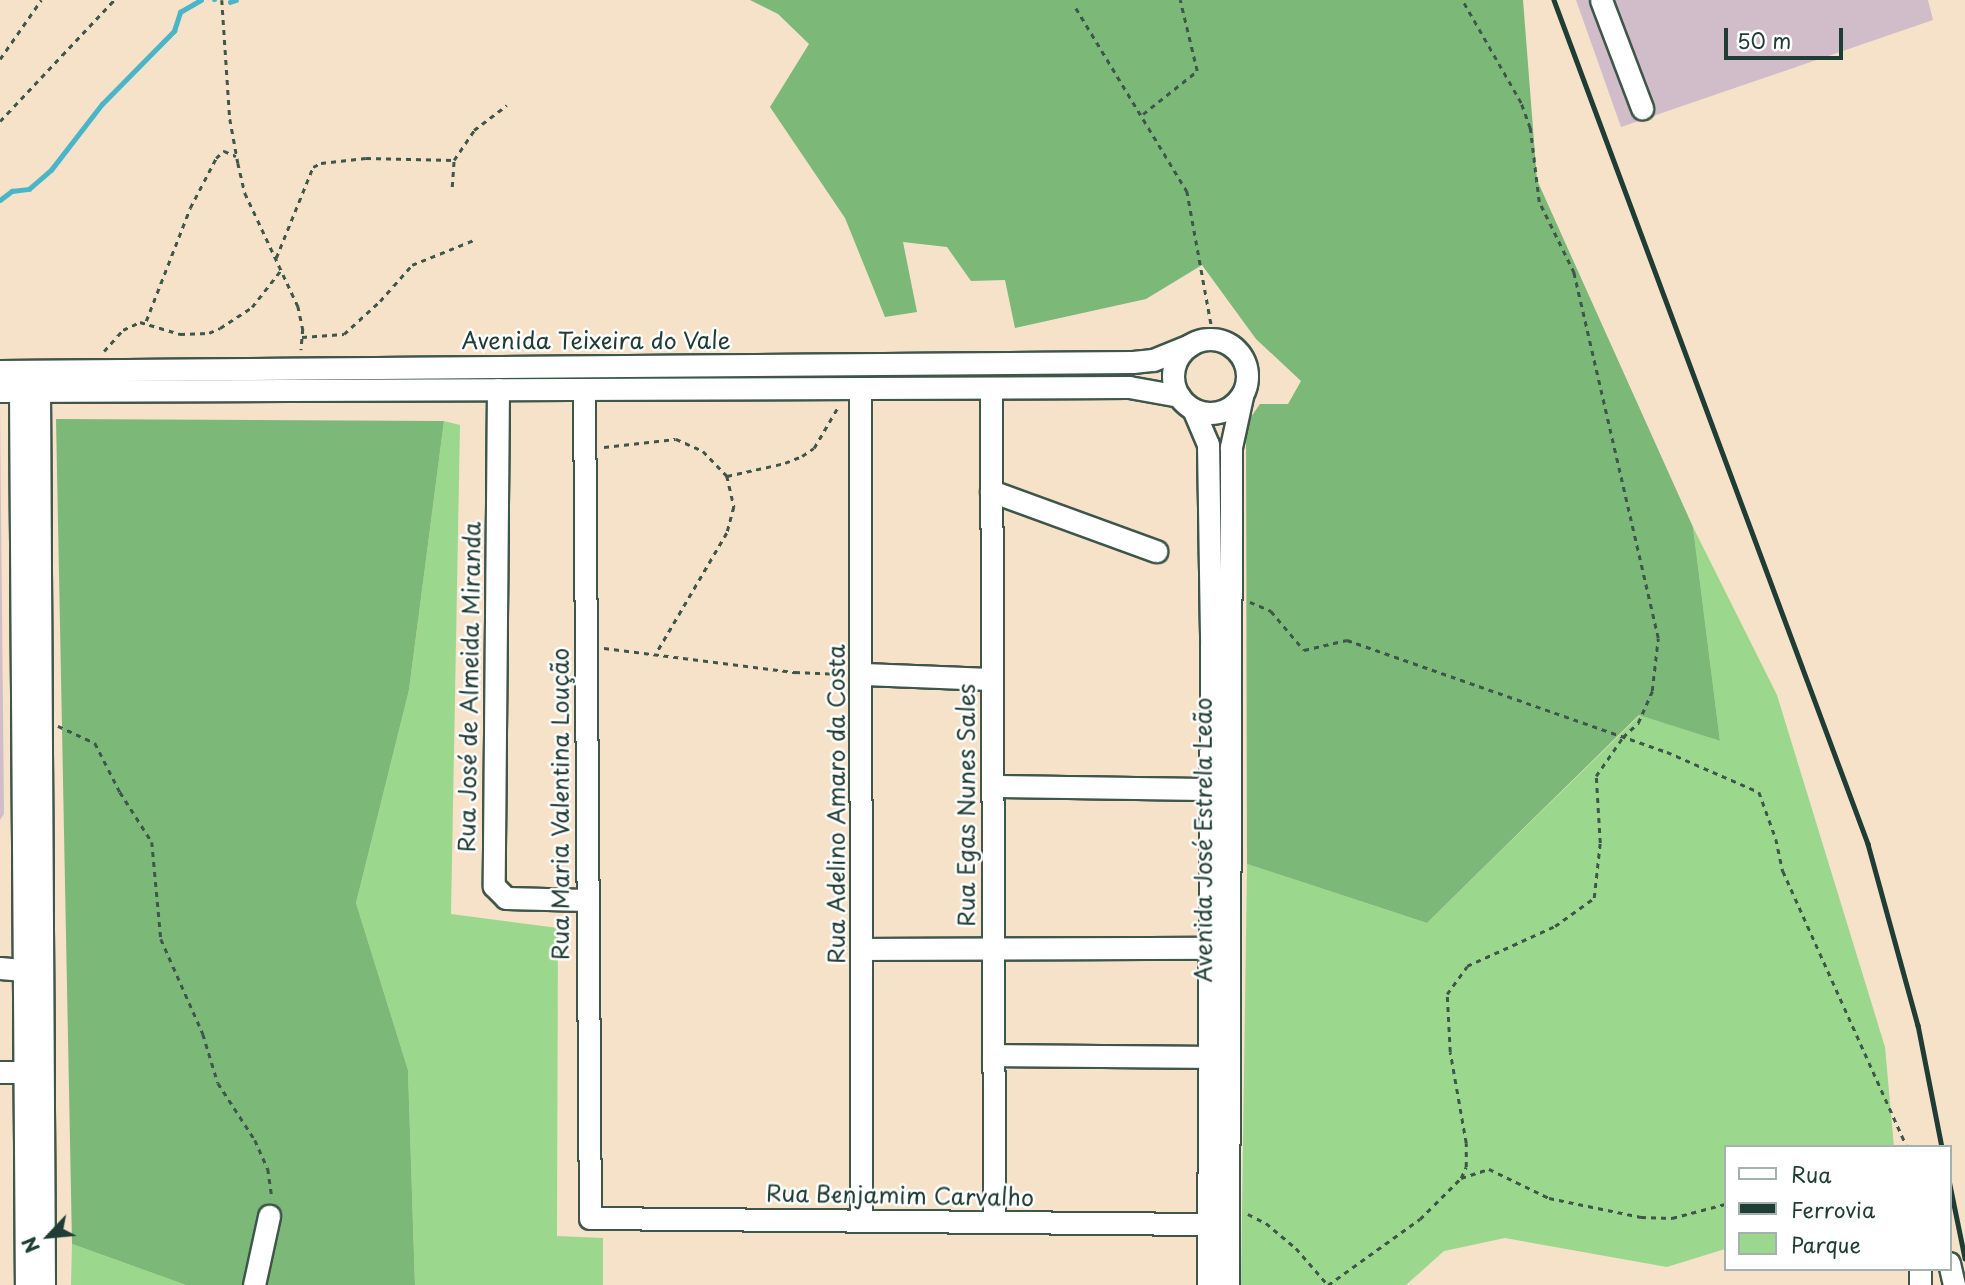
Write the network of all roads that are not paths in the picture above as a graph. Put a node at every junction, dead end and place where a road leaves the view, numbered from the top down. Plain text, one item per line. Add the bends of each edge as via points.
1 (1601, 0) edge
2 (1642, 108) dead end
3 (1190, 345) junction
4 (0, 371) edge
5 (29, 371) junction
6 (855, 388) junction
7 (991, 388) junction
8 (498, 389) junction
9 (584, 389) junction
10 (19, 391) edge
11 (1242, 396) junction
12 (1186, 402) junction
13 (991, 491) junction
14 (1156, 551) dead end
15 (862, 674) junction
16 (992, 679) junction
17 (992, 786) junction
18 (1210, 789) junction
19 (587, 900) junction
20 (1210, 948) junction
21 (863, 949) junction
22 (992, 949) junction
23 (0, 968) edge
24 (24, 970) junction
25 (993, 1055) junction
26 (1209, 1057) junction
27 (0, 1072) edge
28 (24, 1072) junction
29 (269, 1216) road end
30 (590, 1218) joint
31 (861, 1221) junction
32 (994, 1222) junction
33 (1209, 1224) junction
34 (26, 1285) edge
35 (44, 1285) edge
36 (254, 1285) edge
37 (1208, 1285) edge
38 (1228, 1285) edge

1 - 2 street
3 - 5 street, Avenida Teixeira do Vale via 1153,360 1133,362
3 - 11 street, Avenida Teixeira do Vale via 1214,339 1226,342 1244,360 1247,372
3 - 12 street via 1176,363 1174,385
4 - 5 street, Avenida Teixeira do Vale
5 - 10 street
6 - 7 street
6 - 9 street
6 - 15 street, Rua Adelino Amaro da Costa
7 - 12 street via 1129,387
7 - 13 street, Rua Egas Nunes Sales
8 - 9 street
8 - 10 street
8 - 19 street, Rua José de Almeida Miranda via 494,886 506,898
9 - 19 street, Rua Maria Valentina Loução
10 - 24 street
10 - 35 street via 41,723
11 - 12 street via 1215,413
11 - 38 street, Avenida José Estrela Leão via 1231,447
12 - 18 street, Avenida José Estrela Leão via 1208,444
13 - 14 street
13 - 16 street, Rua Egas Nunes Sales
15 - 16 street
15 - 21 street, Rua Adelino Amaro da Costa
16 - 17 street, Rua Egas Nunes Sales
17 - 18 street
17 - 22 street, Rua Egas Nunes Sales
18 - 20 street, Avenida José Estrela Leão
19 - 30 street, Rua Maria Valentina Loução
20 - 22 street
20 - 26 street, Avenida José Estrela Leão
21 - 22 street
21 - 31 street, Rua Adelino Amaro da Costa
22 - 25 street, Rua Egas Nunes Sales
23 - 24 street
24 - 28 street
25 - 26 street
25 - 32 street, Rua Egas Nunes Sales
26 - 33 street, Avenida José Estrela Leão
27 - 28 street
28 - 34 street
29 - 36 street
30 - 31 street, Rua Benjamim Carvalho
31 - 32 street, Rua Benjamim Carvalho
32 - 33 street, Rua Benjamim Carvalho
33 - 37 street, Avenida José Estrela Leão

